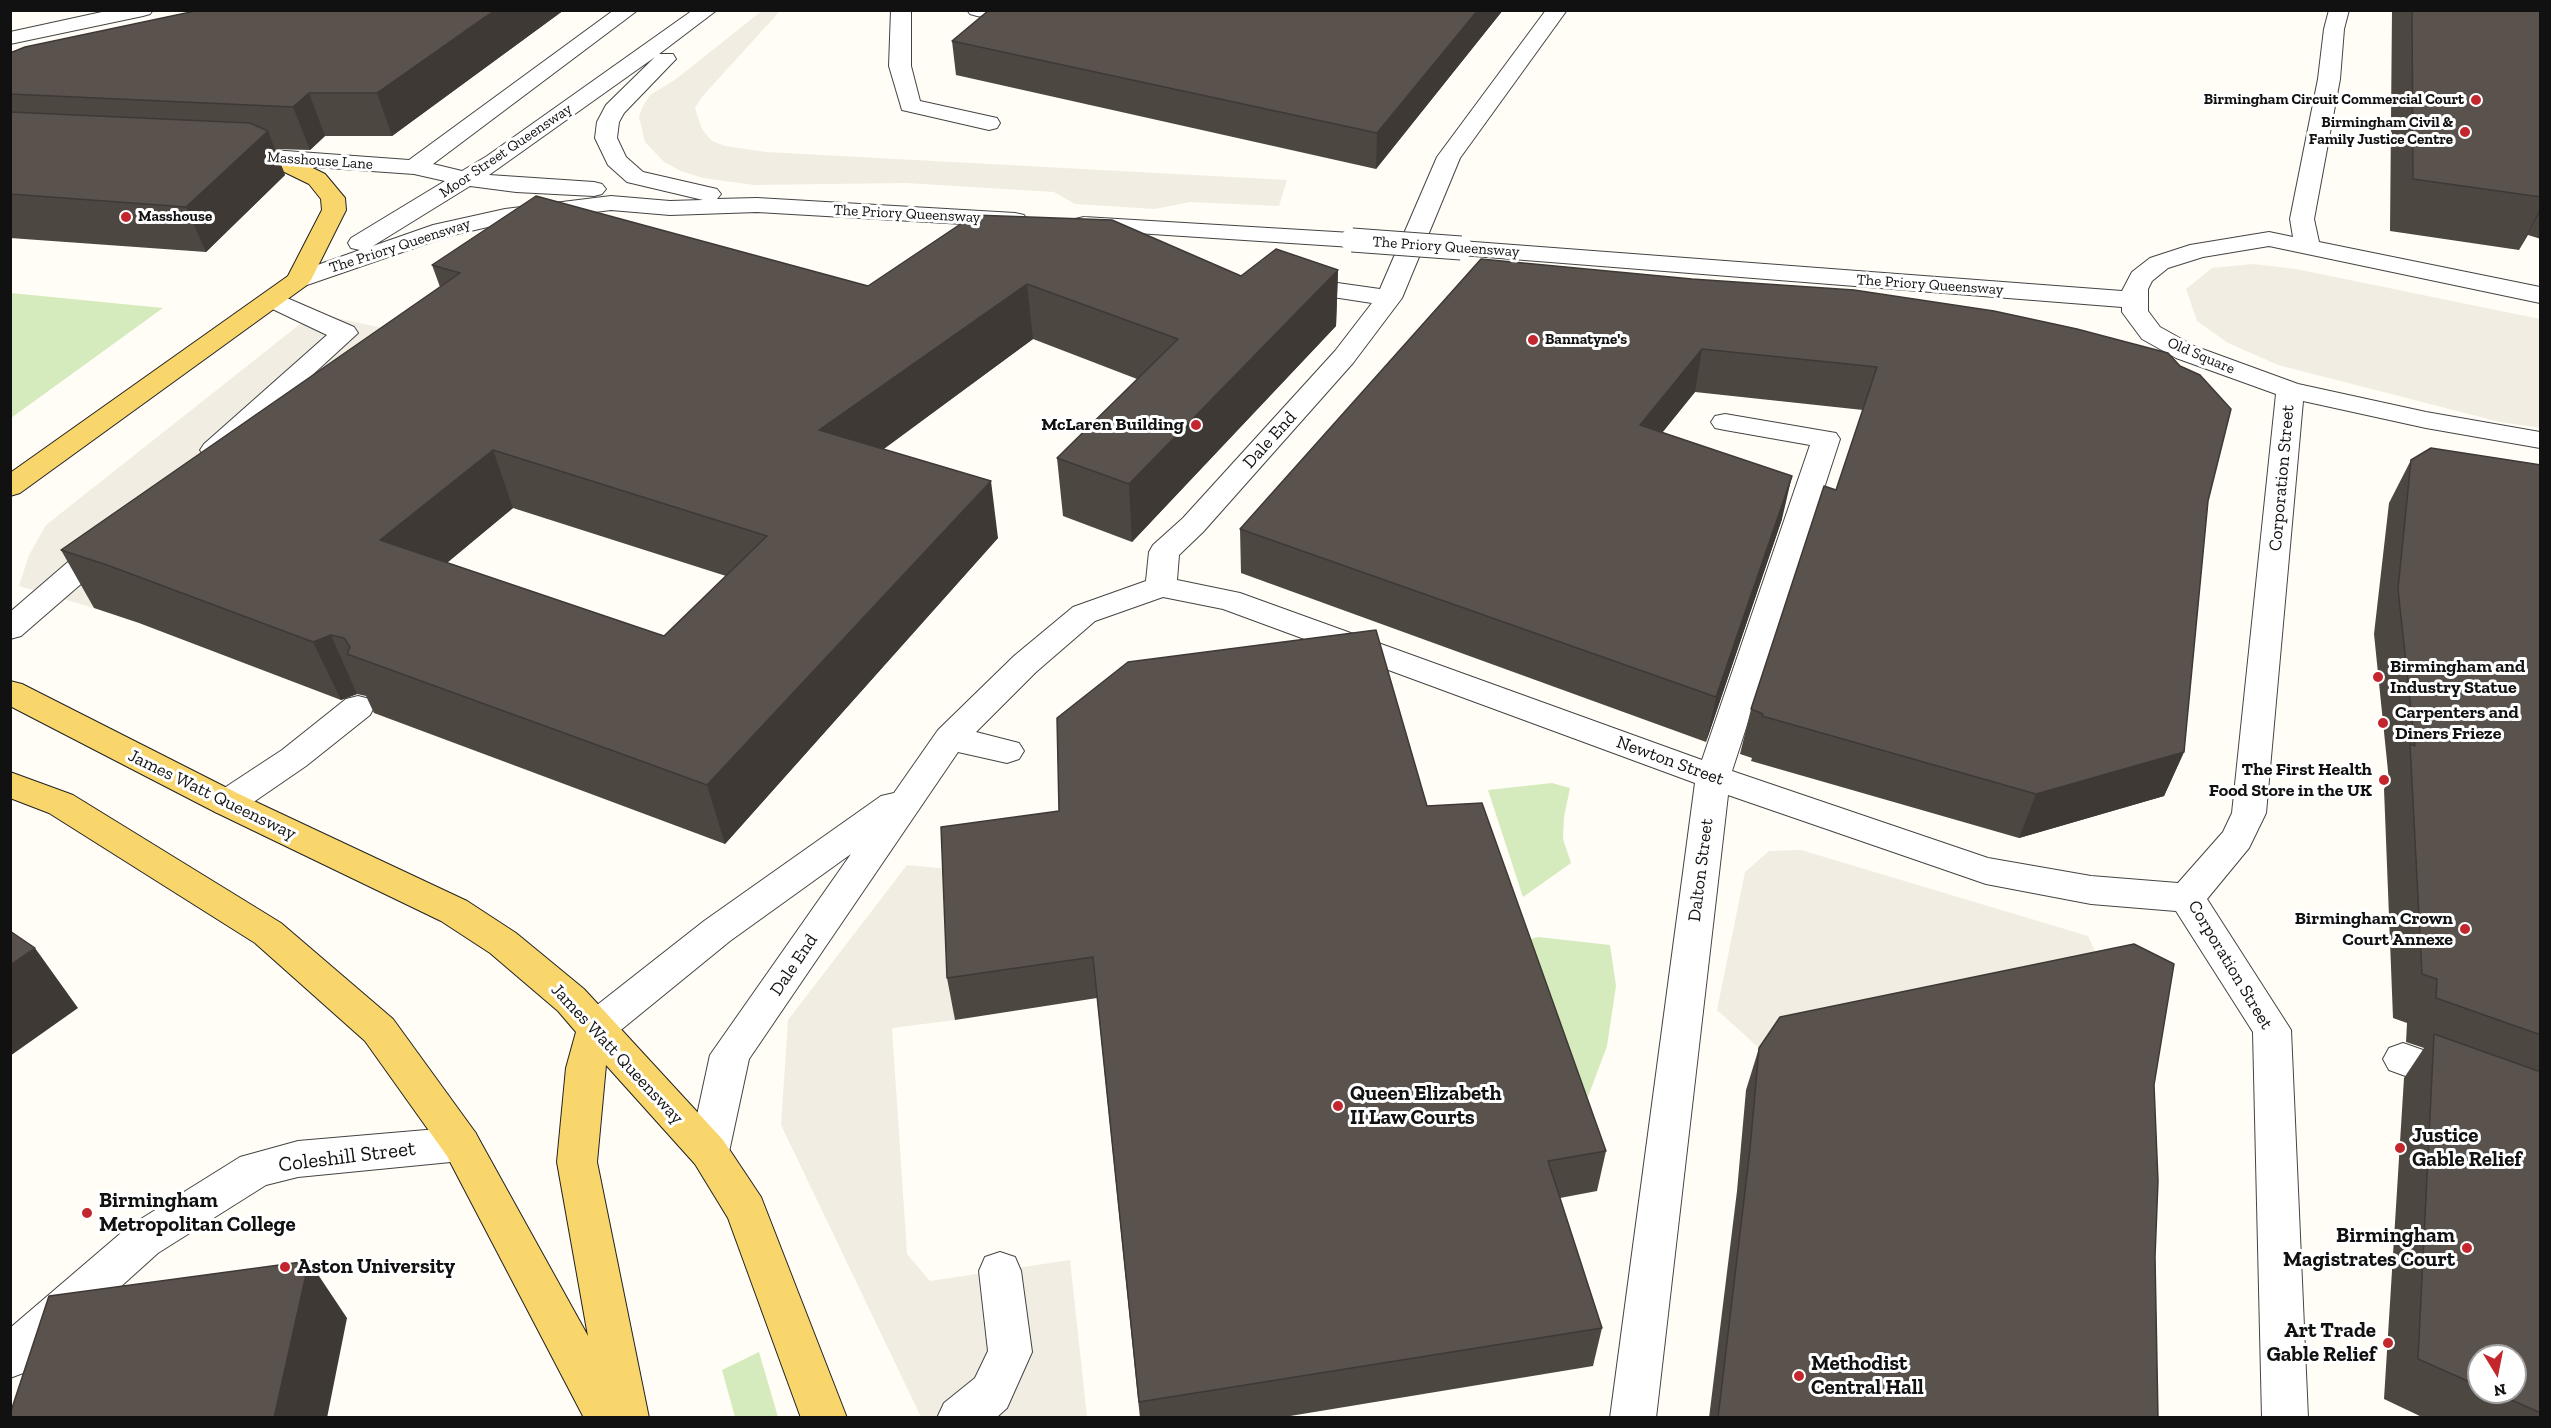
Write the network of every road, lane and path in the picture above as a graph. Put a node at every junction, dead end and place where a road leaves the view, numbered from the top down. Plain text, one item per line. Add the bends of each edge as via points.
1 (143, 10) edge
2 (628, 10) edge
3 (707, 10) edge
4 (712, 10) edge
5 (901, 10) edge
6 (977, 10) edge
7 (1557, 10) edge
8 (2339, 10) edge
9 (1023, 18) edge
10 (10, 38) edge
11 (989, 123) dead end
12 (213, 154) edge
13 (272, 157) junction
14 (414, 167) junction
15 (467, 179) junction
16 (665, 184) junction
17 (580, 190) junction
18 (611, 203) junction
19 (757, 205) junction
20 (2302, 219) junction
21 (2282, 240) junction
22 (2307, 245) junction
23 (298, 280) junction
24 (1302, 286) edge
25 (2541, 295) edge
26 (1389, 298) junction
27 (273, 300) junction
28 (2134, 300) junction
29 (2290, 390) junction
30 (1725, 422) dead end
31 (2541, 440) edge
32 (199, 464) edge
33 (10, 487) edge
34 (129, 526) edge
35 (1161, 588) junction
36 (10, 629) edge
37 (10, 692) edge
38 (358, 707) edge
39 (950, 738) junction
40 (1007, 751) dead end
41 (1713, 777) junction
42 (10, 784) edge
43 (912, 792) junction
44 (226, 802) junction
45 (2187, 898) junction
46 (597, 1028) junction
47 (2403, 1059) dead end
48 (2541, 1108) edge
49 (461, 1144) junction
50 (709, 1152) junction
51 (1000, 1271) dead end
52 (10, 1357) edge
53 (609, 1418) edge
54 (626, 1418) edge
55 (824, 1418) edge
56 (960, 1418) edge
57 (1633, 1418) edge
58 (2285, 1418) edge

1 - 10 street
2 - 14 street
3 - 15 street, Moor Street Queensway
4 - 16 street, The Priory Queensway via 614,111 608,122 606,138 616,160 635,177
5 - 11 street via 900,66 910,105
6 - 9 street
7 - 26 street, Dale End via 1449,157
8 - 20 street
12 - 13 main road, Masshouse Lane
13 - 14 street, Masshouse Lane
13 - 23 main road, Moor Street Queensway via 317,179 333,198 334,210
14 - 15 street, The Priory Queensway
15 - 17 street, The Priory Queensway
15 - 23 street, Moor Street Queensway
16 - 17 street, The Priory Queensway
16 - 19 street, The Priory Queensway
17 - 18 street, The Priory Queensway
18 - 19 street, The Priory Queensway via 670,208
18 - 23 street, The Priory Queensway via 505,216 442,230
19 - 28 street, The Priory Queensway, bridge via 1352,240
20 - 21 street
20 - 22 street
21 - 22 street
21 - 28 street via 2199,250 2158,263 2141,277
22 - 25 street
23 - 27 main road, Moor Street Queensway
24 - 26 street
26 - 35 street, Dale End via 1344,357 1164,552
27 - 32 street via 345,333
27 - 33 main road, Moor Street Queensway
28 - 29 street, Old Square via 2135,312 2151,333 2185,352
29 - 31 street, Old Square
29 - 45 street, Corporation Street via 2249,813 2237,839
30 - 41 street, Dalton Street via 1826,439
34 - 36 street
35 - 39 street, Dale End via 1084,614 1025,664
35 - 41 street, Newton Street via 1229,600
37 - 44 main road, James Watt Queensway
38 - 44 street via 294,759
39 - 40 street
39 - 43 street, Dale End
41 - 45 street, Newton Street via 1986,871 2091,890
41 - 57 street, Dalton Street
42 - 49 main road via 61,804 268,933 379,1030
43 - 46 street, Dale End via 717,931
43 - 50 street, Dale End via 730,1054
44 - 46 main road, James Watt Queensway via 454,911 503,943 571,1000
45 - 58 street, Corporation Street via 2272,1030
46 - 50 main road, James Watt Queensway
46 - 54 main road via 586,1068 577,1162
47 - 48 street
49 - 52 street, Coleshill Street via 298,1159 255,1170 143,1240
49 - 53 main road
50 - 55 main road, James Watt Queensway via 746,1210
51 - 56 street via 1010,1352 991,1394

